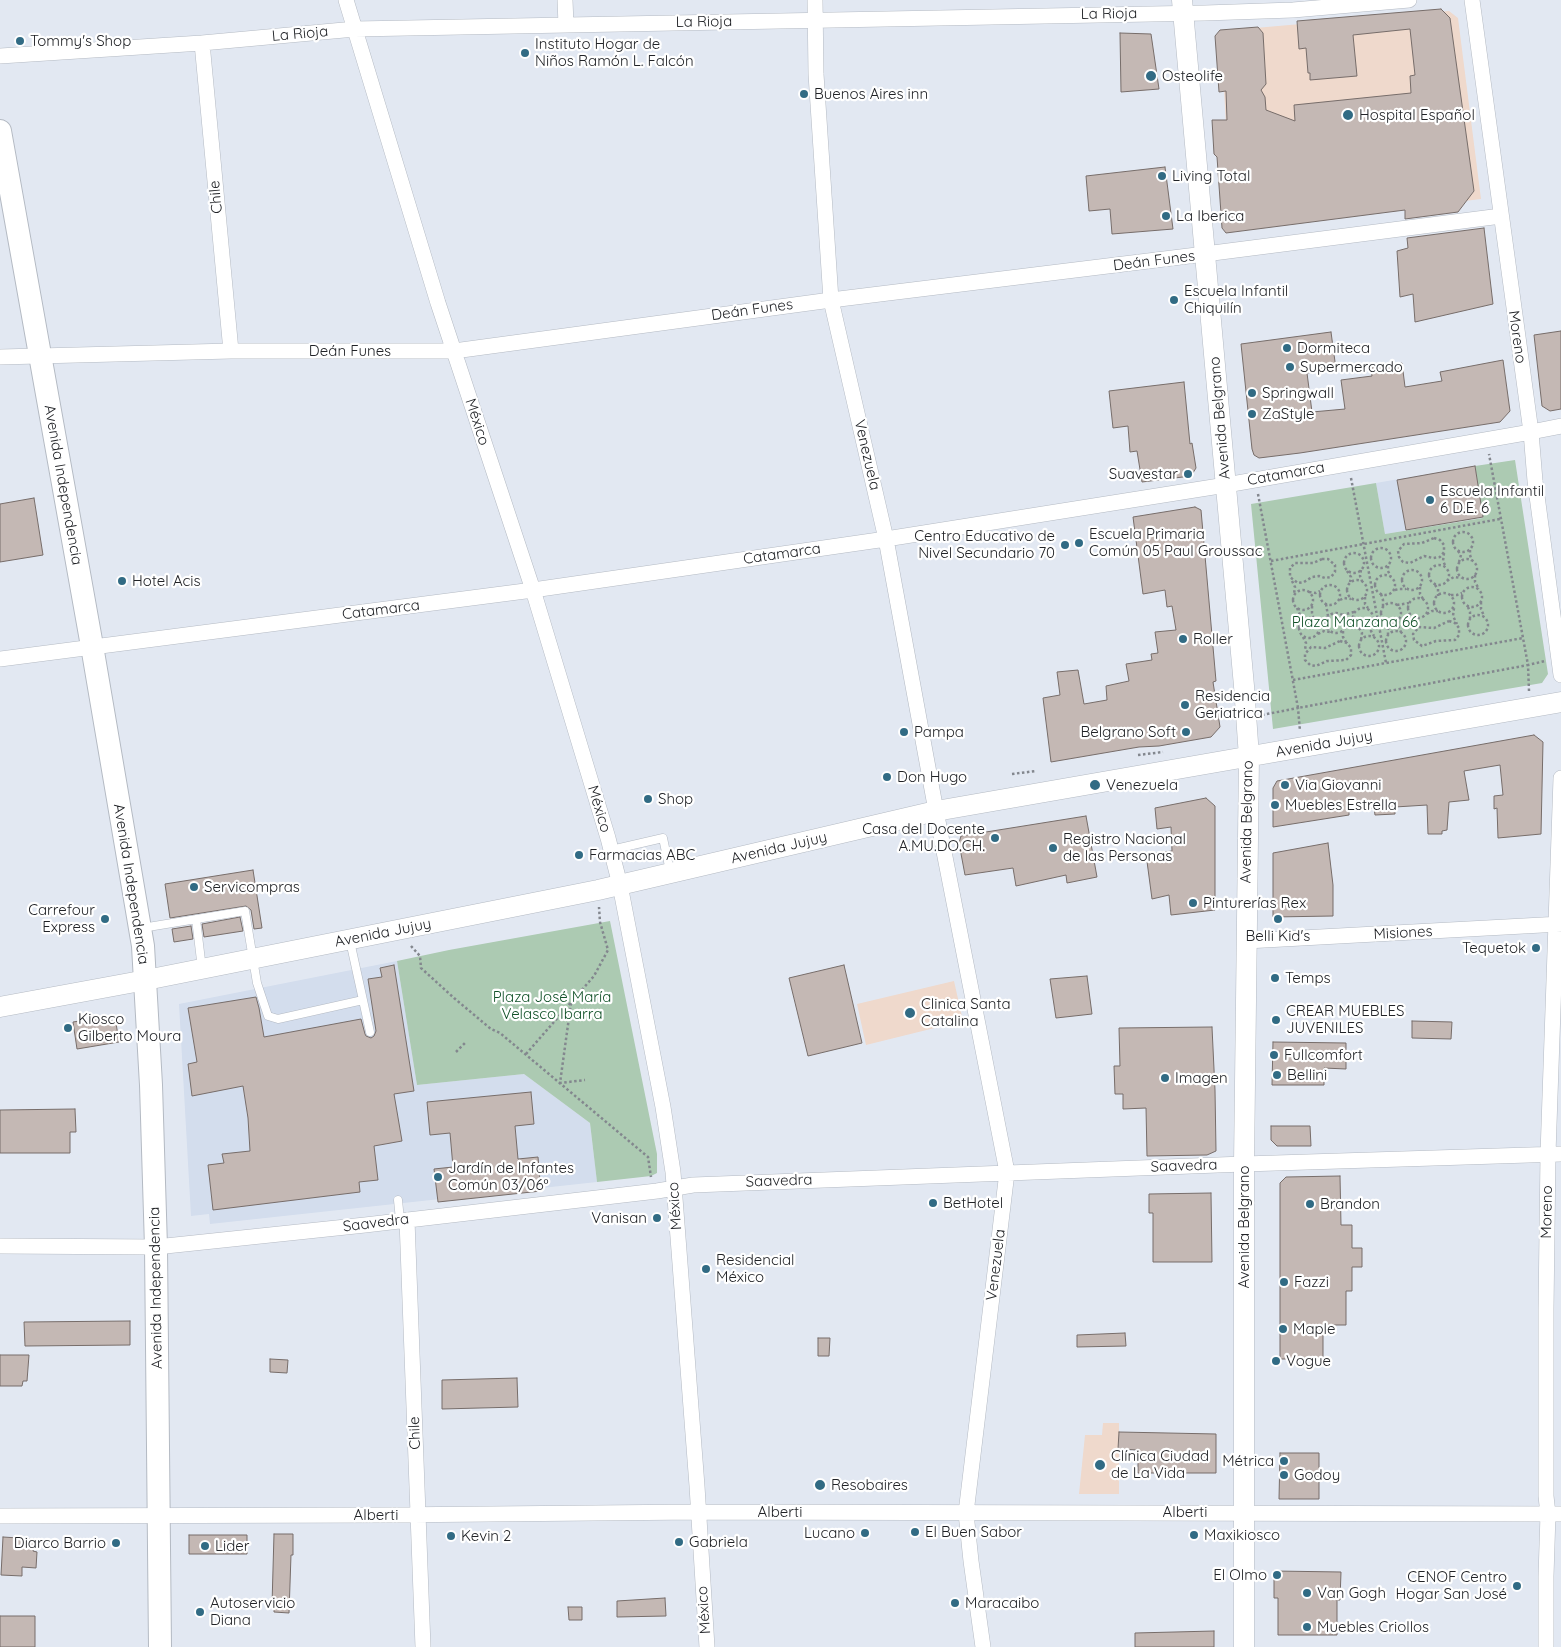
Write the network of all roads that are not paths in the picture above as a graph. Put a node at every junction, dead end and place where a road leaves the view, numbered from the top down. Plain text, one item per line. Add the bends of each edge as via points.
1 (346, 0) edge
2 (566, 0) edge
3 (815, 0) edge
4 (1409, 0) edge
5 (1472, 0) edge
6 (1183, 7) edge
7 (816, 20) junction
8 (566, 25) junction
9 (355, 29) junction
10 (202, 43) junction
11 (0, 56) edge
12 (0, 131) edge
13 (1500, 216) junction
14 (1205, 254) junction
15 (831, 300) junction
16 (454, 350) junction
17 (231, 351) junction
18 (40, 356) junction
19 (0, 357) edge
20 (1561, 426) edge
21 (1531, 432) junction
22 (1226, 485) junction
23 (886, 539) junction
24 (533, 590) junction
25 (92, 646) junction
26 (0, 659) edge
27 (1561, 674) edge
28 (1561, 702) edge
29 (1249, 757) junction
30 (1561, 778) edge
31 (936, 811) junction
32 (611, 850) junction
33 (671, 873) junction
34 (620, 885) junction
35 (196, 919) junction
36 (1558, 924) edge
37 (140, 928) junction
38 (350, 939) junction
39 (1246, 941) junction
40 (253, 959) junction
41 (202, 969) junction
42 (146, 980) junction
43 (363, 1000) junction
44 (0, 1007) edge
45 (370, 1032) dead end
46 (1555, 1154) edge
47 (1244, 1164) junction
48 (1007, 1172) junction
49 (674, 1188) junction
50 (398, 1200) dead end
51 (404, 1220) junction
52 (0, 1246) edge
53 (156, 1247) junction
54 (698, 1512) junction
55 (1245, 1512) junction
56 (966, 1513) junction
57 (1554, 1514) edge
58 (159, 1515) junction
59 (418, 1515) junction
60 (0, 1516) edge
61 (160, 1647) edge
62 (424, 1647) edge
63 (707, 1647) edge
64 (983, 1647) edge
65 (1244, 1647) edge
66 (1546, 1647) edge

1 - 9 street, México
2 - 8 street
3 - 7 street, Venezuela
4 - 6 street, La Rioja via 1294,10
5 - 13 street, Moreno
6 - 7 street, La Rioja
6 - 14 main road, Avenida Belgrano
7 - 8 street, La Rioja
7 - 15 street, Venezuela via 816,74
8 - 9 street, La Rioja
9 - 10 street, La Rioja
9 - 16 street, México
10 - 11 street, La Rioja
10 - 17 street, Chile
12 - 18 main road, Avenida Independencia
13 - 14 street, Deán Funes
13 - 21 street, Moreno
14 - 15 street, Deán Funes
14 - 22 main road, Avenida Belgrano
15 - 16 street, Deán Funes
15 - 23 street, Venezuela
16 - 17 street, Deán Funes
16 - 24 street, México
17 - 18 street, Deán Funes
18 - 19 street, Deán Funes
18 - 25 main road, Avenida Independencia
20 - 21 street, Catamarca
21 - 22 street, Catamarca
21 - 27 street, Moreno
22 - 23 street, Catamarca
22 - 29 main road, Avenida Belgrano
23 - 24 street, Catamarca
23 - 31 street, Venezuela
24 - 25 street, Catamarca
24 - 32 street, México
25 - 26 street, Catamarca
25 - 37 main road, Avenida Independencia
28 - 29 main road, Avenida Jujuy
29 - 31 main road, Avenida Jujuy
29 - 39 main road, Avenida Belgrano
30 - 36 street, Moreno
31 - 33 main road, Avenida Jujuy
31 - 48 street, Venezuela
32 - 33 lane via 663,838
32 - 34 street, México
33 - 34 main road, Avenida Jujuy
34 - 38 main road, Avenida Jujuy
34 - 49 street, México via 663,1107
35 - 37 lane
35 - 40 lane via 245,911
35 - 41 lane
36 - 39 street, Misiones
36 - 46 street, Moreno
37 - 42 main road, Avenida Independencia
38 - 40 main road, Avenida Jujuy
38 - 43 lane
39 - 47 main road, Avenida Belgrano
40 - 41 main road, Avenida Jujuy
40 - 43 lane via 268,1016 278,1019
41 - 42 main road, Avenida Jujuy
42 - 44 main road, Avenida Jujuy
42 - 53 main road, Avenida Independencia
43 - 45 lane
46 - 47 street, Saavedra
46 - 57 street, Moreno via 1546,1310 1546,1496
47 - 48 street, Saavedra
47 - 55 main road, Avenida Belgrano
48 - 49 street, Saavedra via 703,1184
48 - 56 street, Venezuela
49 - 51 street, Saavedra
49 - 54 street, México
50 - 51 lane
51 - 53 street, Saavedra
51 - 59 street, Chile
52 - 53 street, Saavedra
53 - 58 main road, Avenida Independencia
54 - 56 street, Alberti
54 - 59 street, Alberti
54 - 63 street, México
55 - 56 street, Alberti
55 - 57 street, Alberti
55 - 65 main road, Avenida Belgrano
56 - 64 street, Venezuela
57 - 66 street, Moreno
58 - 59 street, Alberti
58 - 60 street, Alberti
58 - 61 main road, Avenida Independencia
59 - 62 street, Chile

